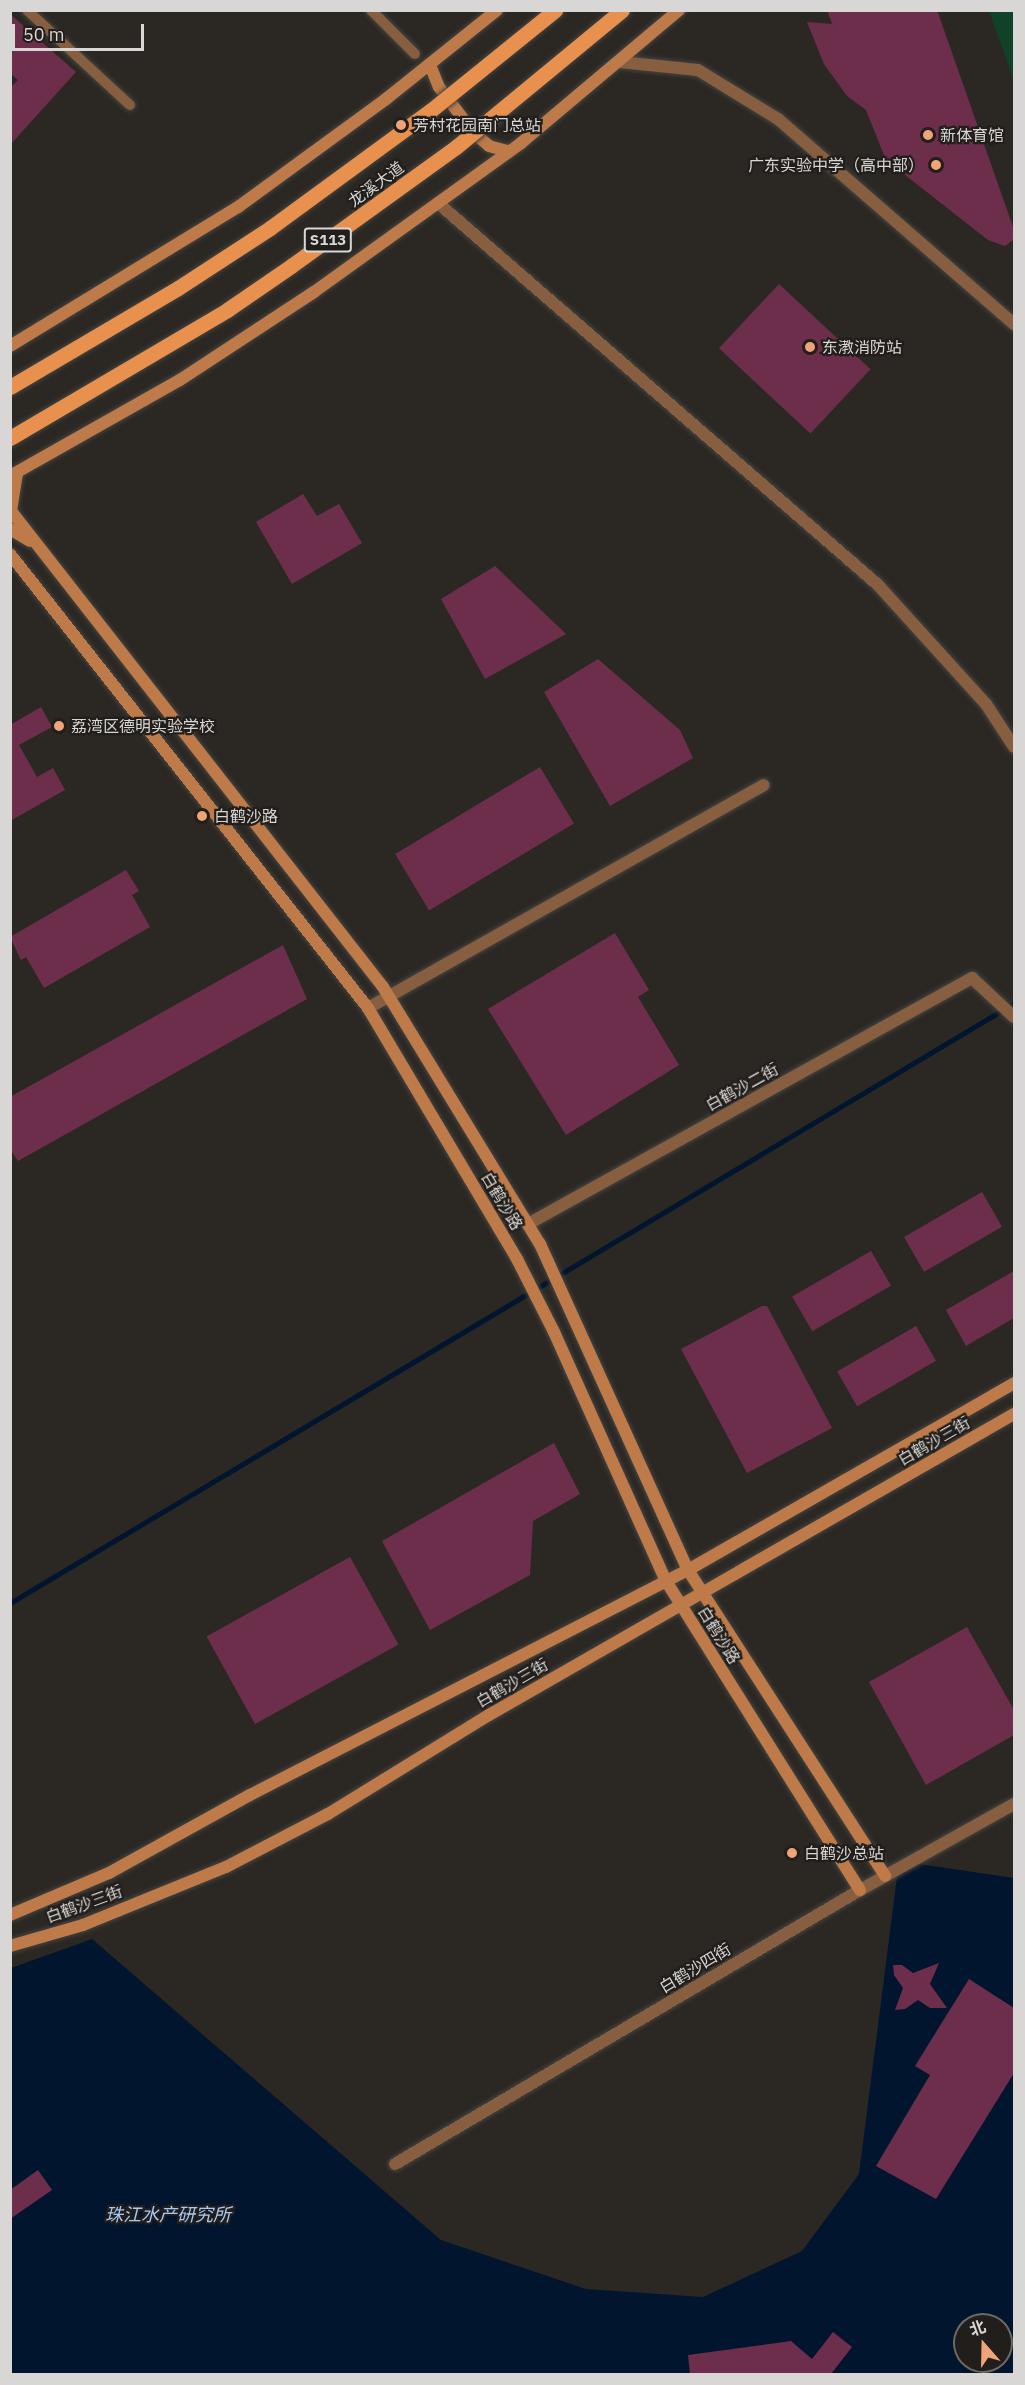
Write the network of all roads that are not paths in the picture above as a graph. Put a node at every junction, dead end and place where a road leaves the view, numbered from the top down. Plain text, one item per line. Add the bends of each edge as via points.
1 (27, 10) edge
2 (371, 10) edge
3 (497, 10) edge
4 (555, 10) edge
5 (622, 10) edge
6 (679, 10) edge
7 (415, 54) dead end
8 (620, 62) junction
9 (430, 65) junction
10 (130, 105) dead end
11 (508, 151) junction
12 (438, 203) junction
13 (1014, 324) edge
14 (10, 346) edge
15 (10, 387) edge
16 (10, 438) edge
17 (14, 475) edge
18 (10, 528) edge
19 (38, 547) junction
20 (10, 554) edge
21 (1014, 747) edge
22 (763, 785) dead end
23 (389, 996) junction
24 (368, 1008) junction
25 (1014, 1017) edge
26 (528, 1224) junction
27 (1014, 1383) edge
28 (1014, 1414) edge
29 (688, 1570) junction
30 (666, 1581) junction
31 (702, 1593) junction
32 (680, 1605) junction
33 (1014, 1804) edge
34 (885, 1876) junction
35 (860, 1890) junction
36 (10, 1915) edge
37 (10, 1946) edge
38 (395, 2164) dead end

1 - 10 lane
2 - 7 lane
3 - 9 street
4 - 15 main road, 龙溪大道 / S113, bridge via 430,111 270,228 178,288
5 - 16 main road, 龙溪大道 / S113, bridge via 465,140 345,228 227,310
6 - 8 street
8 - 11 street
8 - 13 street via 698,70 778,119
9 - 11 street via 440,87 473,132 489,146
9 - 14 street via 238,207
11 - 12 street
12 - 17 street via 234,346
12 - 21 street via 878,585 986,704
17 - 19 street, 白鹤沙路 via 11,511
18 - 19 street
19 - 23 street, 白鹤沙路 via 265,832
20 - 24 street, 白鹤沙路
22 - 23 street
23 - 24 street
23 - 26 street, 白鹤沙路
24 - 30 street, 白鹤沙路 via 517,1259
25 - 26 street, 白鹤沙二街 via 972,978
26 - 29 street, 白鹤沙路 via 576,1319
27 - 29 street, 白鹤沙三街
28 - 31 street, 白鹤沙三街
29 - 30 street, 白鹤沙三街
29 - 31 street, 白鹤沙路
30 - 32 street, 白鹤沙路
30 - 36 street, 白鹤沙三街 via 250,1795 110,1873
31 - 32 street, 白鹤沙三街
31 - 34 street, 白鹤沙路
32 - 35 street, 白鹤沙路
32 - 37 street, 白鹤沙三街 via 328,1814 226,1867 83,1925
33 - 34 street, 白鹤沙四街
34 - 35 street, 白鹤沙四街
35 - 38 street, 白鹤沙四街

